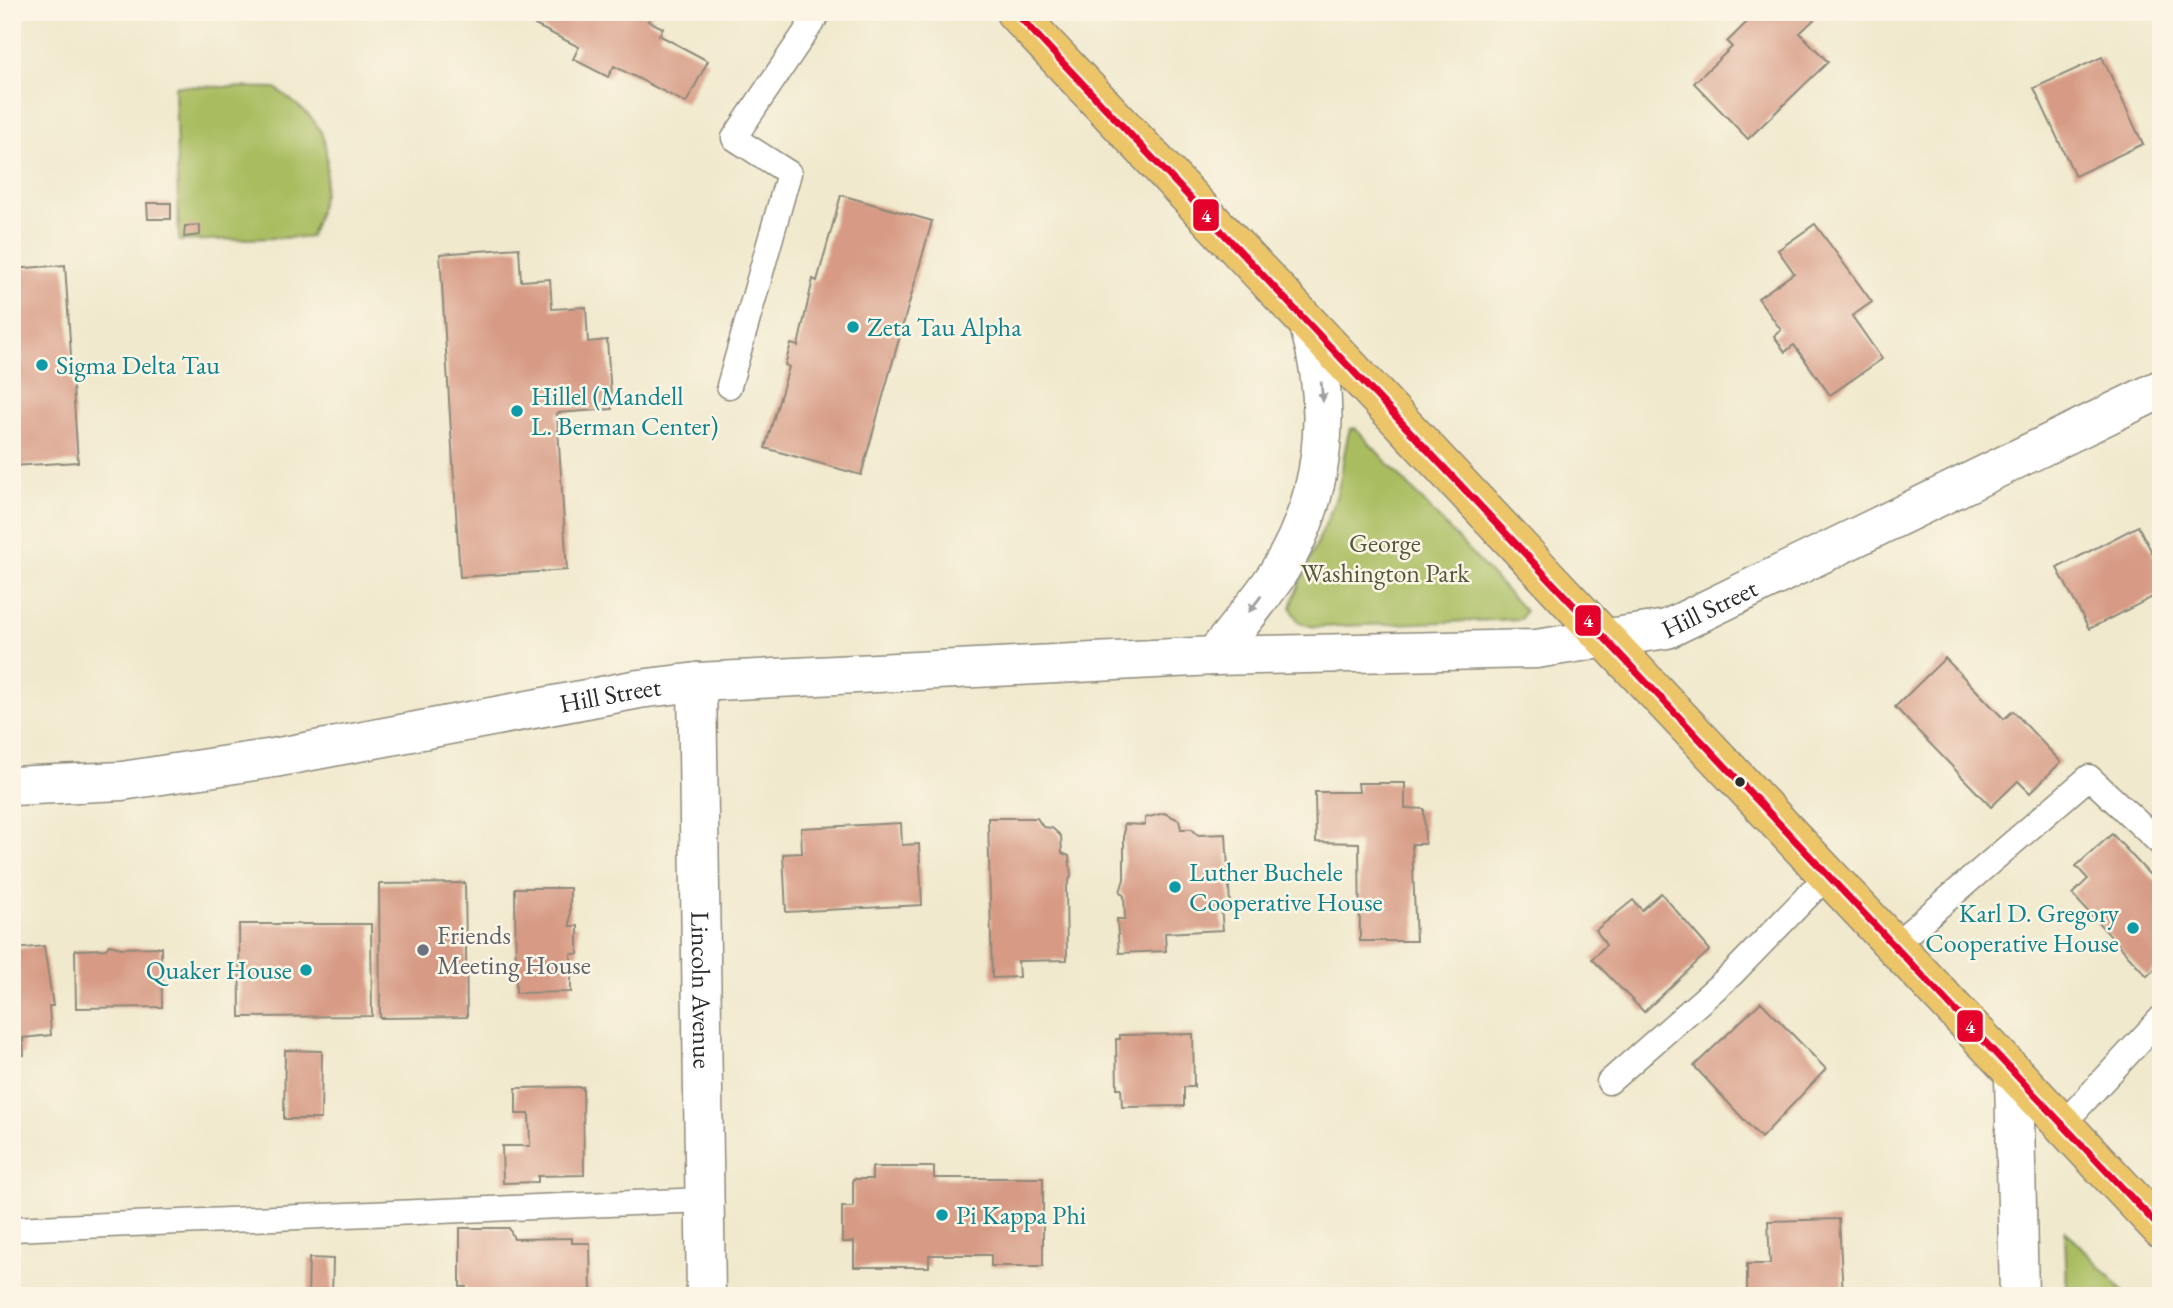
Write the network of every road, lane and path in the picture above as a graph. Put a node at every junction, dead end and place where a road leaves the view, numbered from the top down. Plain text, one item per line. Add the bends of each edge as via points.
1 (819, 12) edge
2 (1015, 12) edge
3 (1309, 326) junction
4 (729, 386) dead end
5 (2161, 389) edge
6 (1605, 640) junction
7 (1214, 656) junction
8 (697, 682) junction
9 (12, 786) edge
10 (2161, 844) edge
11 (1826, 877) junction
12 (1892, 947) junction
13 (2161, 1018) edge
14 (2014, 1076) junction
15 (1609, 1082) dead end
16 (2062, 1126) junction
17 (705, 1200) junction
18 (12, 1229) edge
19 (2161, 1230) edge
20 (706, 1296) edge
21 (2019, 1296) edge

1 - 4 lane via 734,138 789,173
2 - 3 main road
3 - 6 main road
3 -> 7 street via 1323,401 1315,491 1300,532 1275,576
5 - 6 street, Hill Street via 1667,629
6 - 7 street, Hill Street via 1536,649
6 - 11 main road
7 - 8 street, Hill Street
8 - 9 street, Hill Street via 274,758 122,781
8 - 17 street, Lincoln Avenue
10 - 12 lane via 2089,777
11 - 12 main road
11 - 15 lane via 1732,974
12 - 14 main road
13 - 16 lane
14 - 16 main road
14 - 21 street
16 - 19 main road
17 - 18 lane
17 - 20 street, Lincoln Avenue

